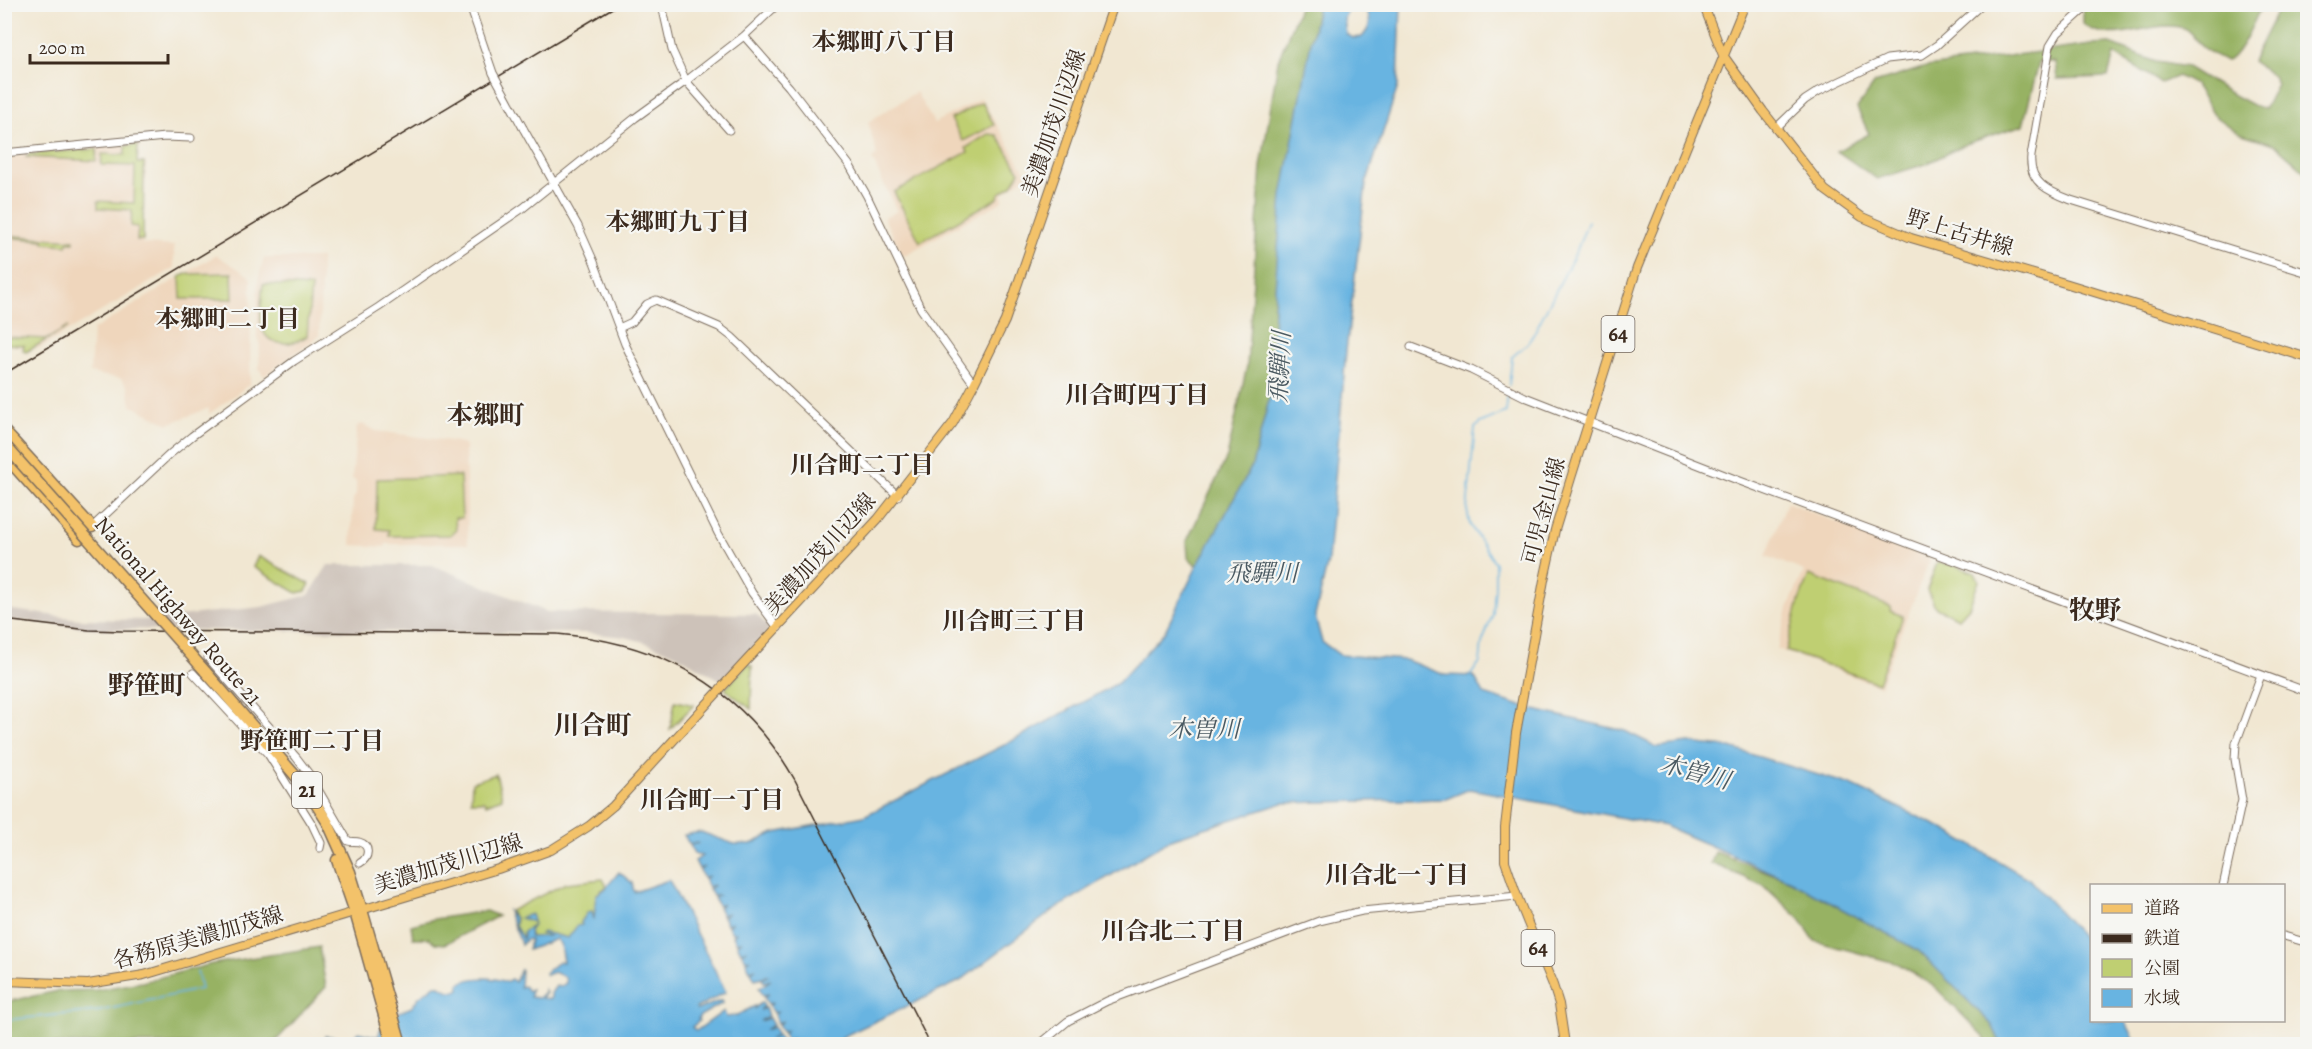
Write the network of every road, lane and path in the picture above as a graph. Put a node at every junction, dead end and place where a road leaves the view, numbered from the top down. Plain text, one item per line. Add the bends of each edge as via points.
1 (778, 4) edge
2 (1114, 4) edge
3 (1703, 4) edge
4 (1744, 4) edge
5 (1982, 4) edge
6 (2090, 4) edge
7 (470, 5) edge
8 (662, 5) edge
9 (744, 36) junction
10 (1723, 55) junction
11 (686, 81) junction
12 (4, 89) edge
13 (1776, 128) junction
14 (729, 130) dead end
15 (191, 138) dead end
16 (5, 153) edge
17 (556, 184) junction
18 (2307, 273) edge
19 (619, 328) junction
20 (1411, 347) dead end
21 (2307, 358) edge
22 (974, 384) junction
23 (1589, 422) junction
24 (4, 431) edge
25 (4, 446) edge
26 (4, 455) edge
27 (898, 496) junction
28 (92, 527) junction
29 (79, 539) joint
30 (778, 628) junction
31 (208, 658) dead end
32 (200, 673) junction
33 (2261, 675) junction
34 (2307, 692) edge
35 (320, 849) dead end
36 (360, 863) dead end
37 (2223, 884) edge
38 (1517, 896) junction
39 (358, 911) junction
40 (366, 935) junction
41 (2285, 937) edge
42 (2307, 943) edge
43 (4, 981) edge
44 (392, 1044) edge
45 (401, 1044) edge
46 (1040, 1044) edge
47 (1565, 1044) edge

1 - 9 street
2 - 22 main road, 美濃加茂川辺線 via 1005,321
3 - 10 main road, 野上古井線
4 - 10 main road, 可児金山線 / 64
5 - 13 street via 1922,55 1887,59 1819,91
6 - 18 street via 2058,33 2050,46 2030,165 2035,180 2052,193 2071,200
7 - 17 street, bridge via 493,73
8 - 11 street via 672,50
9 - 11 street
9 - 22 street via 850,166 921,309
10 - 13 main road, 野上古井線
10 - 23 main road, 可児金山線 / 64 via 1641,257
11 - 14 street
11 - 17 street
12 - 16 street via 8,131
13 - 21 main road, 野上古井線 via 1825,190 1862,218 1911,238
15 - 16 street via 165,137
17 - 19 street via 594,262
17 - 28 street via 253,391 170,454
19 - 27 street via 632,322 647,304 656,300 719,327
19 - 30 street via 718,533 752,593
20 - 23 street
22 - 27 main road, 美濃加茂川辺線 via 953,423
23 - 33 street
23 - 38 main road, 可児金山線 / 64 via 1555,530 1507,798 1504,853
24 - 28 highway
25 - 32 highway, National Highway Route 21 / 21, bridge
26 - 29 highway
27 - 30 main road, 美濃加茂川辺線
28 - 29 street
30 - 39 main road, 美濃加茂川辺線 via 613,806 589,826 530,858
31 - 36 street via 296,757 348,841 366,846 368,854
32 - 35 street via 268,754 312,824
32 - 39 highway, National Highway Route 21 / 21 via 282,766 310,807
33 - 34 street
33 - 37 street via 2236,743 2242,800
38 - 46 street via 1362,911 1319,921 1086,1010
38 - 47 main road, 可児金山線 / 64 via 1556,994
39 - 40 highway, National Highway Route 21 / 21
39 - 43 main road, 各務原美濃加茂線 via 144,975 88,984
40 - 44 highway, National Highway Route 21 / 21
40 - 45 highway, National Highway Route 21 / 21
41 - 42 street

